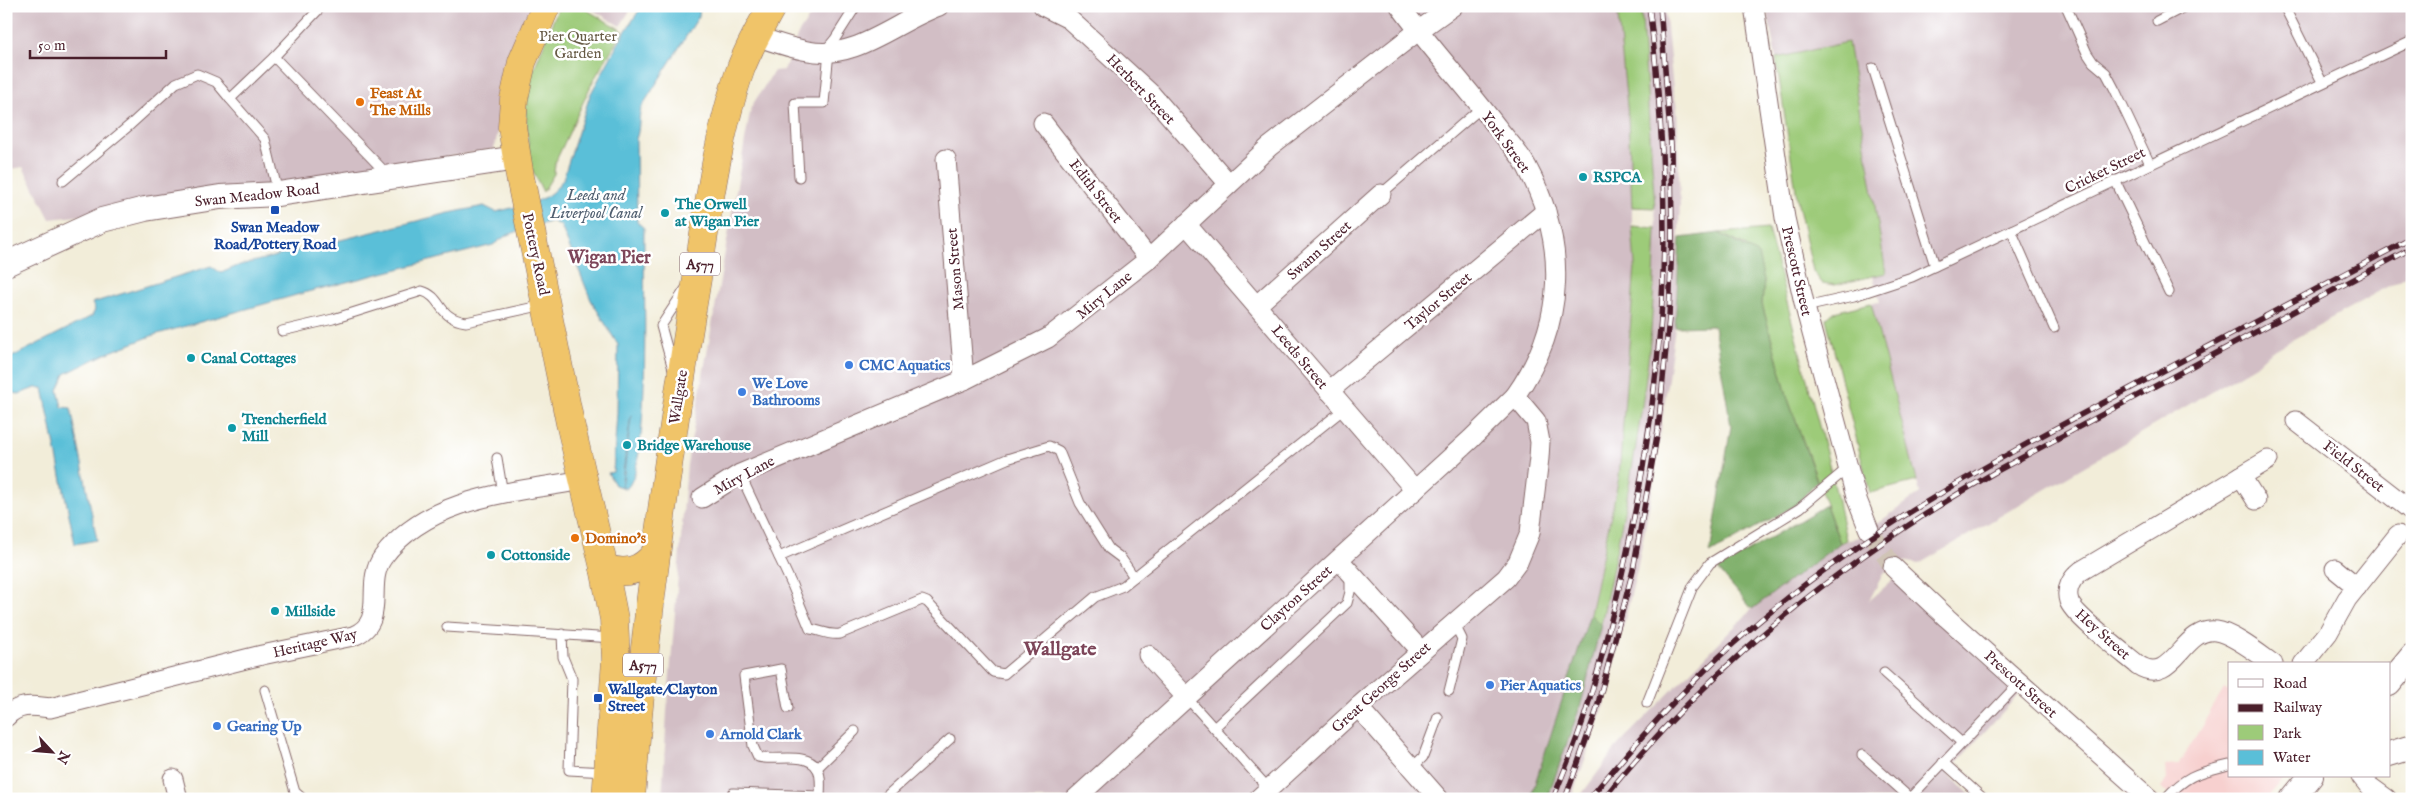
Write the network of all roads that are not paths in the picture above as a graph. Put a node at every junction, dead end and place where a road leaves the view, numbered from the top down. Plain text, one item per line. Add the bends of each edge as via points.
1 (322, 6) edge
2 (546, 6) edge
3 (772, 6) edge
4 (856, 6) edge
5 (899, 6) edge
6 (939, 6) edge
7 (1043, 6) edge
8 (1400, 6) edge
9 (1453, 6) edge
10 (1754, 6) edge
11 (2066, 6) edge
12 (2186, 6) edge
13 (2284, 6) edge
14 (916, 17) junction
15 (2156, 21) dead end
16 (1418, 30) junction
17 (756, 36) junction
18 (2412, 41) edge
19 (827, 52) junction
20 (274, 58) junction
21 (1873, 68) dead end
22 (2322, 82) junction
23 (230, 99) junction
24 (1482, 107) junction
25 (1043, 123) dead end
26 (946, 159) dead end
27 (2150, 164) junction
28 (518, 167) junction
29 (799, 177) dead end
30 (391, 178) junction
31 (2115, 180) junction
32 (62, 181) dead end
33 (1229, 184) junction
34 (278, 194) junction
35 (1381, 194) joint
36 (1546, 211) junction
37 (1186, 224) junction
38 (2011, 230) junction
39 (1149, 259) junction
40 (6, 264) edge
41 (1935, 266) junction
42 (2169, 292) dead end
43 (547, 304) junction
44 (1257, 305) junction
45 (1805, 307) junction
46 (2054, 328) dead end
47 (282, 331) dead end
48 (964, 380) junction
49 (1330, 391) junction
50 (1515, 396) junction
51 (1344, 409) junction
52 (2296, 421) dead end
53 (497, 458) dead end
54 (2268, 460) dead end
55 (1849, 467) junction
56 (740, 474) junction
57 (2241, 476) junction
58 (1415, 490) junction
59 (586, 492) junction
60 (503, 494) junction
61 (702, 498) dead end
62 (2256, 500) dead end
63 (2412, 511) edge
64 (1869, 530) tunnel mouth
65 (2398, 535) dead end
66 (655, 554) junction
67 (780, 558) junction
68 (1344, 565) junction
69 (1893, 567) tunnel mouth
70 (604, 568) junction
71 (2335, 569) dead end
72 (1134, 577) junction
73 (2357, 586) junction
74 (1454, 623) junction
75 (447, 627) dead end
76 (562, 634) junction
77 (616, 638) junction
78 (1422, 651) junction
79 (1148, 656) dead end
80 (2412, 656) edge
81 (2271, 662) edge
82 (2305, 662) edge
83 (1884, 673) dead end
84 (2020, 682) junction
85 (2390, 683) edge
86 (265, 690) dead end
87 (1449, 691) dead end
88 (1187, 698) junction
89 (1647, 702) dead end
90 (1358, 707) junction
91 (788, 708) dead end
92 (8, 709) edge
93 (1438, 717) dead end
94 (1214, 728) junction
95 (855, 730) dead end
96 (950, 740) dead end
97 (1962, 743) junction
98 (1862, 755) dead end
99 (1944, 762) junction
100 (2228, 765) edge
101 (817, 768) junction
102 (1412, 768) junction
103 (608, 772) junction
104 (2310, 778) edge
105 (2363, 778) edge
106 (173, 779) dead end
107 (733, 792) dead end
108 (1263, 794) edge
109 (820, 797) edge
110 (1910, 798) edge
111 (178, 799) edge
112 (303, 799) edge
113 (606, 799) edge
114 (631, 799) edge
115 (883, 799) edge
116 (1075, 799) edge
117 (1439, 799) edge
118 (1984, 799) edge
119 (2150, 799) edge
120 (2165, 799) edge
121 (2292, 799) edge
122 (2387, 799) edge

1 - 20 lane
2 - 28 highway, Pottery Road / A577 via 522,62 514,99 512,126
3 - 17 highway, Wallgate / A577
4 - 19 lane
5 - 14 lane
6 - 14 street
7 - 33 street, Herbert Street via 1069,19 1150,93
8 - 16 street, York Street
9 - 16 street, Miry Lane
10 - 45 street, Prescott Street via 1784,218
11 - 27 lane via 2090,57 2106,73
12 - 15 lane
13 - 22 lane
14 - 19 street via 857,47
16 - 24 street, York Street
16 - 33 street, Miry Lane via 1269,147
17 - 19 street via 809,52
17 - 66 highway, Wallgate / A577 via 733,93 721,145
18 - 22 lane, Cricket Street
19 - 29 lane via 824,102 795,102
20 - 23 lane
20 - 30 lane
21 - 41 lane
22 - 27 lane, Cricket Street
23 - 32 lane via 216,82 197,74 176,83
23 - 34 lane via 265,139
24 - 35 lane
24 - 36 street, York Street via 1527,166
25 - 39 street, Edith Street
26 - 48 street, Mason Street
27 - 31 lane, Cricket Street
28 - 30 street, Swan Meadow Road
28 - 43 highway, Pottery Road / A577
30 - 34 street, Swan Meadow Road
31 - 38 lane, Cricket Street
31 - 42 lane
33 - 37 street, Miry Lane
34 - 40 street, Swan Meadow Road via 220,197 121,214
35 - 44 street, Swann Street
36 - 49 street, Taylor Street
36 - 50 street, York Street via 1556,252 1554,306 1542,349
37 - 39 street, Miry Lane
37 - 44 street, Leeds Street
38 - 41 lane, Cricket Street
38 - 46 lane
39 - 48 street, Miry Lane via 1048,338
41 - 45 lane, Cricket Street via 1854,296
43 - 47 lane via 466,322 444,314 429,293 422,291 334,319
43 - 59 highway, Pottery Road / A577
44 - 49 street, Leeds Street
45 - 55 street, Prescott Street
48 - 56 street, Miry Lane
49 - 51 street, Leeds Street
50 - 58 street, Clayton Street
50 - 74 street, Great George Street via 1536,421 1540,442 1530,533 1518,562 1506,578
51 - 58 street, Leeds Street
51 - 72 lane
52 - 63 street, Field Street
53 - 60 lane
54 - 57 street, Hey Street
55 - 64 street, Prescott Street
55 - 89 lane via 1800,508 1710,563 1693,586
56 - 61 street, Miry Lane
56 - 67 lane
57 - 62 street
57 - 81 street, Hey Street via 2082,571 2072,579 2068,599 2076,612 2146,670 2165,668 2194,636 2212,630 2226,634
58 - 68 street, Clayton Street
59 - 60 street, Heritage Way
59 - 70 highway, A577
60 - 92 street, Heritage Way via 466,502 427,519 396,543 382,558 376,571 374,615 363,632 50,708 24,705
65 - 73 street
66 - 70 highway via 640,569 630,572 613,572
66 - 114 highway, Wallgate / A577
67 - 72 lane via 1008,459 1049,446 1059,451 1080,503 1109,549 1121,558
67 - 72 lane via 810,629 840,634 922,600 992,672 1000,674 1004,674 1096,597 1123,586
68 - 78 street
68 - 88 street, Clayton Street
68 - 94 lane via 1350,592 1347,603
69 - 84 street, Prescott Street
70 - 77 highway, A577
71 - 73 street
73 - 82 street via 2328,633
74 - 78 street, Great George Street
74 - 87 lane via 1462,639
75 - 76 lane
76 - 77 lane
76 - 103 lane via 563,657 572,679 569,770
77 - 103 highway, A577
78 - 90 street, Great George Street
79 - 88 street
80 - 85 street
83 - 97 lane
84 - 97 lane
84 - 119 street, Prescott Street
86 - 112 lane via 296,792
88 - 94 lane
88 - 116 street, Clayton Street
90 - 102 street
90 - 108 street, Great George Street
91 - 101 lane via 781,669 744,676 753,746 758,757 803,759
93 - 102 lane via 1423,757
94 - 108 lane
95 - 101 lane
96 - 115 lane
97 - 99 lane
98 - 110 lane
99 - 110 lane
99 - 118 lane
100 - 120 lane via 2192,775 2178,784
101 - 109 lane
102 - 117 street
103 - 113 highway, A577
104 - 121 street
105 - 122 street
106 - 111 street
107 - 109 lane

